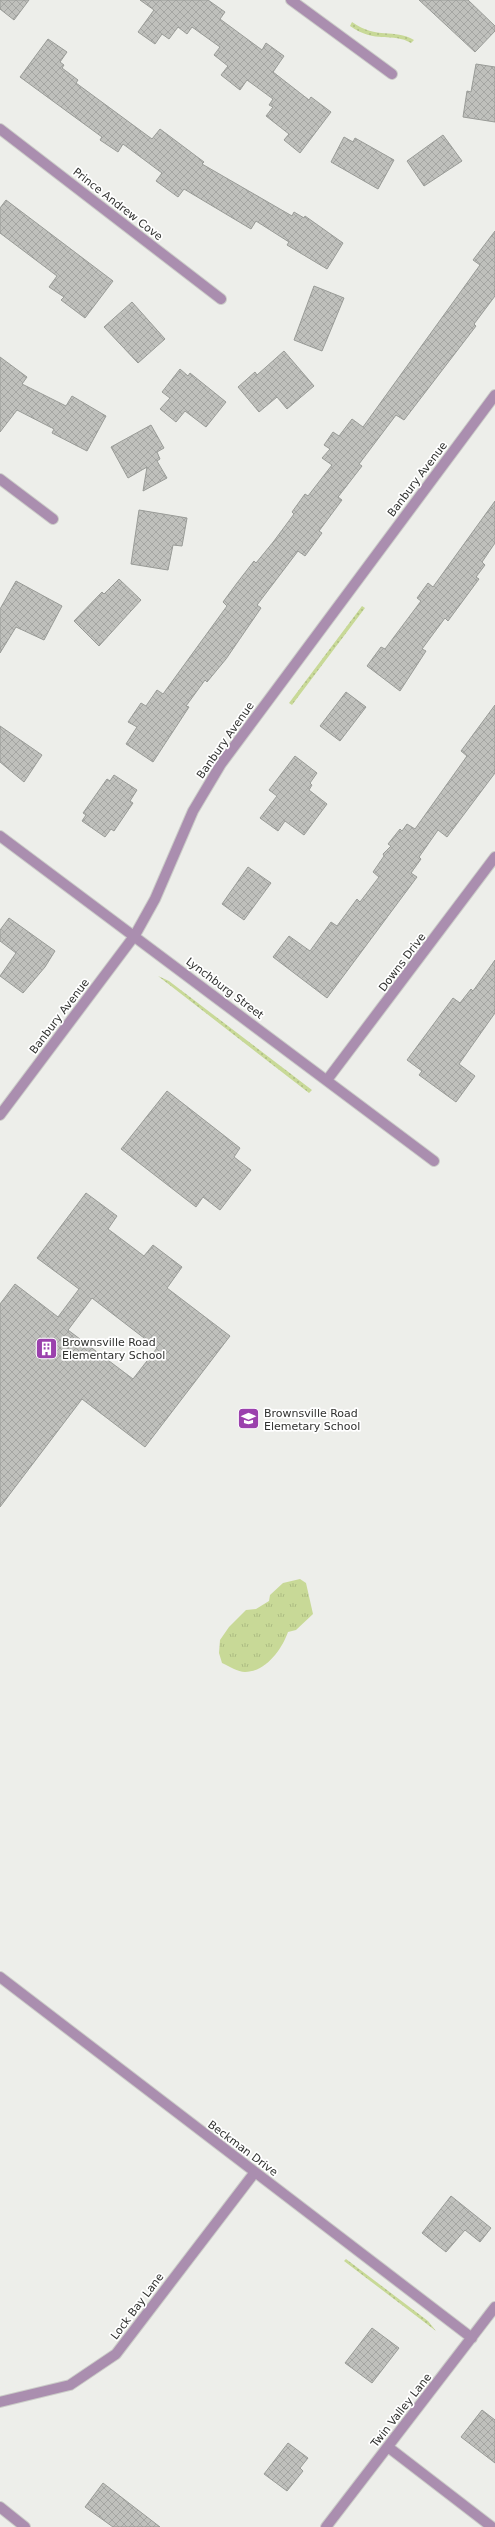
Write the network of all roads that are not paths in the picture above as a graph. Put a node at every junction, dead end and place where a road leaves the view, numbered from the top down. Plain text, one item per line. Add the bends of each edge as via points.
1 (291, 0) edge
2 (392, 74) dead end
3 (0, 129) edge
4 (221, 299) dead end
5 (495, 395) edge
6 (0, 479) edge
7 (53, 519) dead end
8 (0, 836) edge
9 (495, 857) edge
10 (135, 936) junction
11 (327, 1080) junction
12 (0, 1115) edge
13 (434, 1161) dead end
14 (0, 1977) edge
15 (255, 2172) junction
16 (495, 2307) edge
17 (472, 2338) junction
18 (0, 2402) edge
19 (388, 2447) junction
20 (0, 2508) edge
21 (25, 2527) edge
22 (326, 2527) edge
23 (492, 2527) edge

1 - 2 street
3 - 4 street, Prince Andrew Cove
5 - 10 street, Banbury Avenue via 221,764 193,811 155,899
6 - 7 street
8 - 10 street, Lynchburg Street
9 - 11 street, Downs Drive
10 - 11 street, Lynchburg Street
10 - 12 street, Banbury Avenue
11 - 13 street, Lynchburg Street
14 - 15 street, Beckman Drive
15 - 17 street, Beckman Drive
15 - 18 street, Lock Bay Lane via 116,2354 70,2385
16 - 17 street, Twin Valley Lane
17 - 19 street, Twin Valley Lane
19 - 22 street, Twin Valley Lane
19 - 23 street
20 - 21 street

